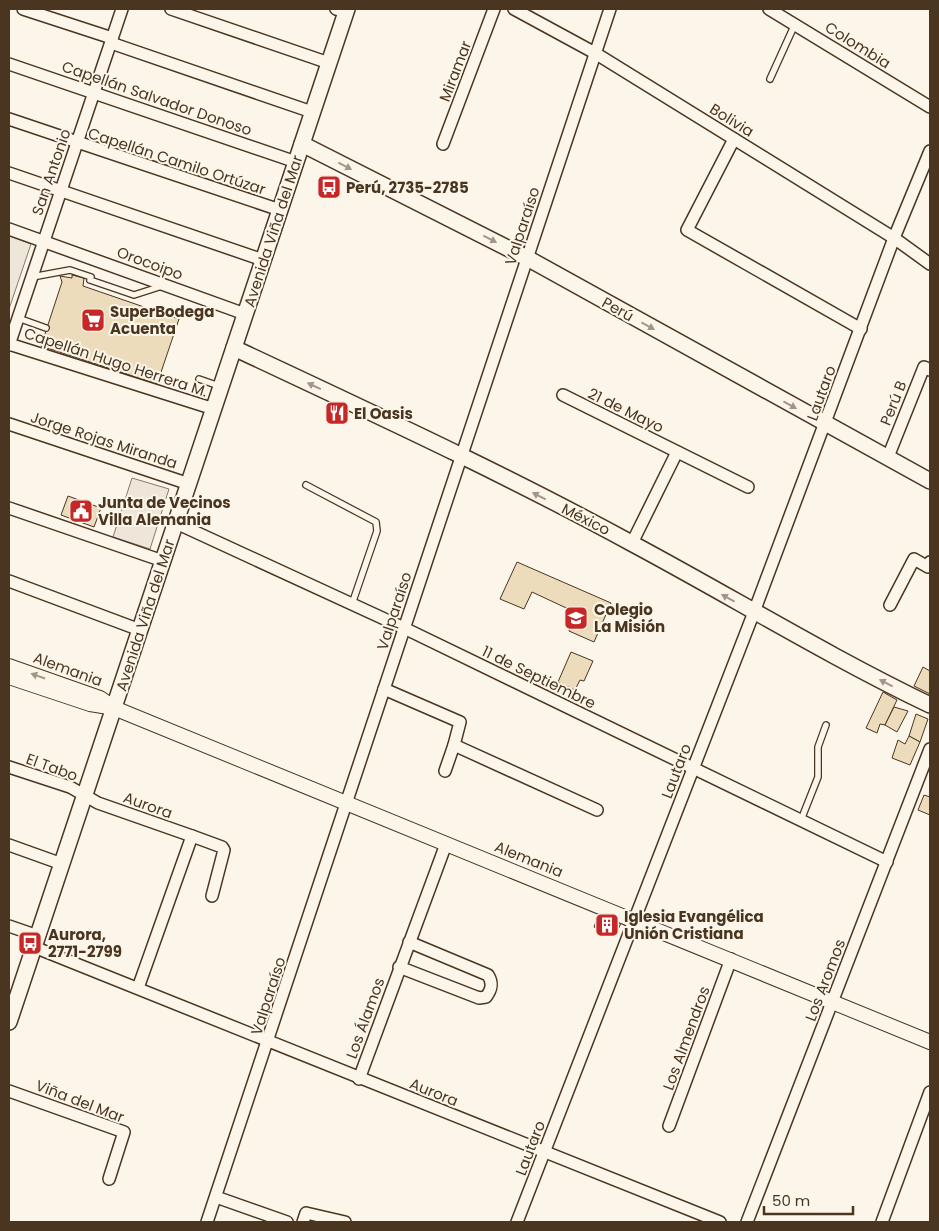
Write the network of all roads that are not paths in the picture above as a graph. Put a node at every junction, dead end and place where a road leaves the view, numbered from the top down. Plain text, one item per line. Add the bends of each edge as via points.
1 (23, 9) edge
2 (122, 9) edge
3 (171, 9) edge
4 (494, 9) edge
5 (514, 9) edge
6 (610, 9) edge
7 (769, 9) edge
8 (343, 10) edge
9 (795, 24) junction
10 (112, 40) junction
11 (596, 53) junction
12 (329, 63) junction
13 (9, 64) edge
14 (770, 79) dead end
15 (94, 92) junction
16 (930, 107) edge
17 (312, 112) junction
18 (9, 119) edge
19 (734, 139) junction
20 (77, 143) junction
21 (302, 144) junction
22 (443, 144) dead end
23 (930, 151) edge
24 (296, 162) junction
25 (9, 173) edge
26 (61, 191) junction
27 (280, 210) junction
28 (9, 229) edge
29 (894, 238) junction
30 (44, 241) junction
31 (527, 258) junction
32 (263, 260) junction
33 (930, 264) edge
34 (32, 277) junction
35 (165, 285) junction
36 (246, 314) junction
37 (18, 318) junction
38 (46, 328) dead end
39 (860, 329) junction
40 (9, 344) edge
41 (234, 348) junction
42 (930, 370) edge
43 (199, 379) dead end
44 (221, 386) junction
45 (562, 396) dead end
46 (214, 409) junction
47 (9, 424) edge
48 (825, 424) junction
49 (677, 452) junction
50 (462, 456) junction
51 (888, 457) junction
52 (930, 481) edge
53 (189, 484) junction
54 (306, 485) dead end
55 (748, 487) dead end
56 (9, 508) edge
57 (176, 523) junction
58 (632, 543) junction
59 (163, 561) junction
60 (930, 562) edge
61 (9, 581) edge
62 (352, 604) junction
63 (890, 605) dead end
64 (754, 612) junction
65 (404, 628) junction
66 (140, 630) junction
67 (9, 666) edge
68 (9, 677) edge
69 (384, 689) junction
70 (930, 705) edge
71 (114, 708) junction
72 (826, 725) dead end
73 (454, 745) junction
74 (930, 749) edge
75 (9, 767) edge
76 (694, 767) junction
77 (445, 771) dead end
78 (85, 796) junction
79 (346, 803) junction
80 (597, 810) dead end
81 (801, 820) junction
82 (192, 836) junction
83 (446, 844) junction
84 (9, 845) edge
85 (886, 862) junction
86 (62, 864) junction
87 (212, 896) dead end
88 (636, 920) junction
89 (9, 926) edge
90 (36, 941) junction
91 (409, 942) junction
92 (731, 959) junction
93 (399, 967) junction
94 (138, 988) junction
95 (833, 1001) junction
96 (10, 1016) edge
97 (268, 1042) junction
98 (930, 1042) edge
99 (359, 1079) junction
100 (9, 1091) edge
101 (930, 1092) edge
102 (669, 1126) dead end
103 (545, 1152) junction
104 (109, 1179) dead end
105 (216, 1196) junction
106 (207, 1222) edge
107 (287, 1222) edge
108 (303, 1222) edge
109 (345, 1222) edge
110 (517, 1222) edge
111 (720, 1222) edge
112 (747, 1222) edge
113 (882, 1222) edge

1 - 10 street
2 - 10 street, San Antonio
3 - 12 street
4 - 22 street, Miramar
5 - 11 street, Bolivia
6 - 11 street, Valparaíso
7 - 9 street, Colombia
8 - 12 main road, Avenida Viña del Mar
9 - 14 lane
9 - 16 street, Colombia
10 - 15 street, San Antonio
10 - 17 street
11 - 19 street, Bolivia
11 - 31 street, Valparaíso
12 - 17 main road, Avenida Viña del Mar
13 - 15 street, Capellán Salvador Donoso
15 - 20 street, San Antonio
15 - 24 street, Capellán Salvador Donoso
17 - 21 main road, Avenida Viña del Mar
18 - 20 street, Capellán Camilo Ortúzar
19 - 29 street, Bolivia
19 - 39 street via 687,230
20 - 26 street, San Antonio
20 - 27 street, Capellán Camilo Ortúzar
21 - 24 main road, Avenida Viña del Mar
21 -> 31 main road, Perú
23 - 29 street, Lautaro
24 - 27 main road, Avenida Viña del Mar
25 - 26 street
26 - 30 street, San Antonio
26 - 32 street
27 - 32 main road, Avenida Viña del Mar
28 - 30 street, Orocoipo
29 - 33 street, Bolivia
29 - 39 street, Lautaro
30 - 34 street, San Antonio
30 - 35 street, Orocoipo
31 -> 48 main road, Perú
31 - 50 street, Valparaíso
32 - 36 main road, Avenida Viña del Mar
34 - 35 lane via 70,270 134,295
34 - 37 street, San Antonio
35 - 36 street, Orocoipo
36 - 41 main road, Avenida Viña del Mar
37 - 38 lane
37 - 40 street, San Antonio
39 - 48 street, Lautaro
40 - 46 street, Capellán Hugo Herrera M.
41 - 44 main road, Avenida Viña del Mar
50 -> 41 main road, México
42 - 51 street, Perú B via 924,367
43 - 44 lane
44 - 46 main road, Avenida Viña del Mar
45 - 49 street, 21 de Mayo
46 - 53 main road, Avenida Viña del Mar
47 - 53 street, Jorge Rojas Miranda
48 - 51 main road, Perú
48 - 64 street, Lautaro
49 - 55 street, 21 de Mayo
49 - 58 street
58 -> 50 main road, México
50 - 65 street, Valparaíso
51 - 52 main road, Perú
53 - 57 main road, Avenida Viña del Mar
54 - 62 lane via 376,522 377,531
56 - 59 street
57 - 59 main road, Avenida Viña del Mar
57 - 62 street, 11 de Septiembre
64 -> 58 main road, México
59 - 66 main road, Avenida Viña del Mar
60 - 63 street via 928,567 914,559
61 - 66 street
62 - 65 street, 11 de Septiembre
70 -> 64 main road, México
64 - 76 street, Lautaro
65 - 69 street, Valparaíso
65 - 76 street, 11 de Septiembre
66 - 71 main road, Avenida Viña del Mar
71 -> 67 street, Alemania via 100,698
68 - 71 street, Alemania via 90,704
69 - 73 street via 460,722
69 - 79 street, Valparaíso
71 - 78 main road, Avenida Viña del Mar
71 - 79 street, Alemania
72 - 81 lane via 818,747 817,781
73 - 77 street
73 - 80 street
74 - 85 street, Los Aromos
75 - 78 street, El Tabo via 70,787
76 - 81 street, 11 de Septiembre
76 - 88 street, Lautaro
78 - 82 street, Aurora
78 - 86 main road, Avenida Viña del Mar
79 - 83 street, Alemania
79 - 97 street, Valparaíso
81 - 85 street, 11 de Septiembre
82 - 87 street, Aurora via 224,850
82 - 94 street
83 - 88 street, Alemania
83 - 91 street, Los Álamos
84 - 86 street
85 - 95 street, Los Aromos
86 - 90 main road, Avenida Viña del Mar
88 - 92 street, Alemania
88 - 103 street, Lautaro
89 - 90 street, Aurora
90 - 94 street, Aurora
90 - 96 main road, Avenida Viña del Mar
91 - 93 street, Los Álamos
91 - 93 street, Los Álamos via 488,975 492,981 491,990 486,997 479,998
92 - 95 street, Alemania
92 - 102 street, Los Almendros
93 - 99 street, Los Álamos
94 - 97 street, Aurora
95 - 98 street, Alemania
95 - 112 street, Los Aromos
97 - 99 street, Aurora
97 - 105 street, Valparaíso
99 - 103 street, Aurora
100 - 104 street, Viña del Mar via 124,1132
101 - 113 street
103 - 110 street, Lautaro
103 - 111 street, Aurora
105 - 106 street, Valparaíso
105 - 107 street
108 - 109 street via 306,1213

